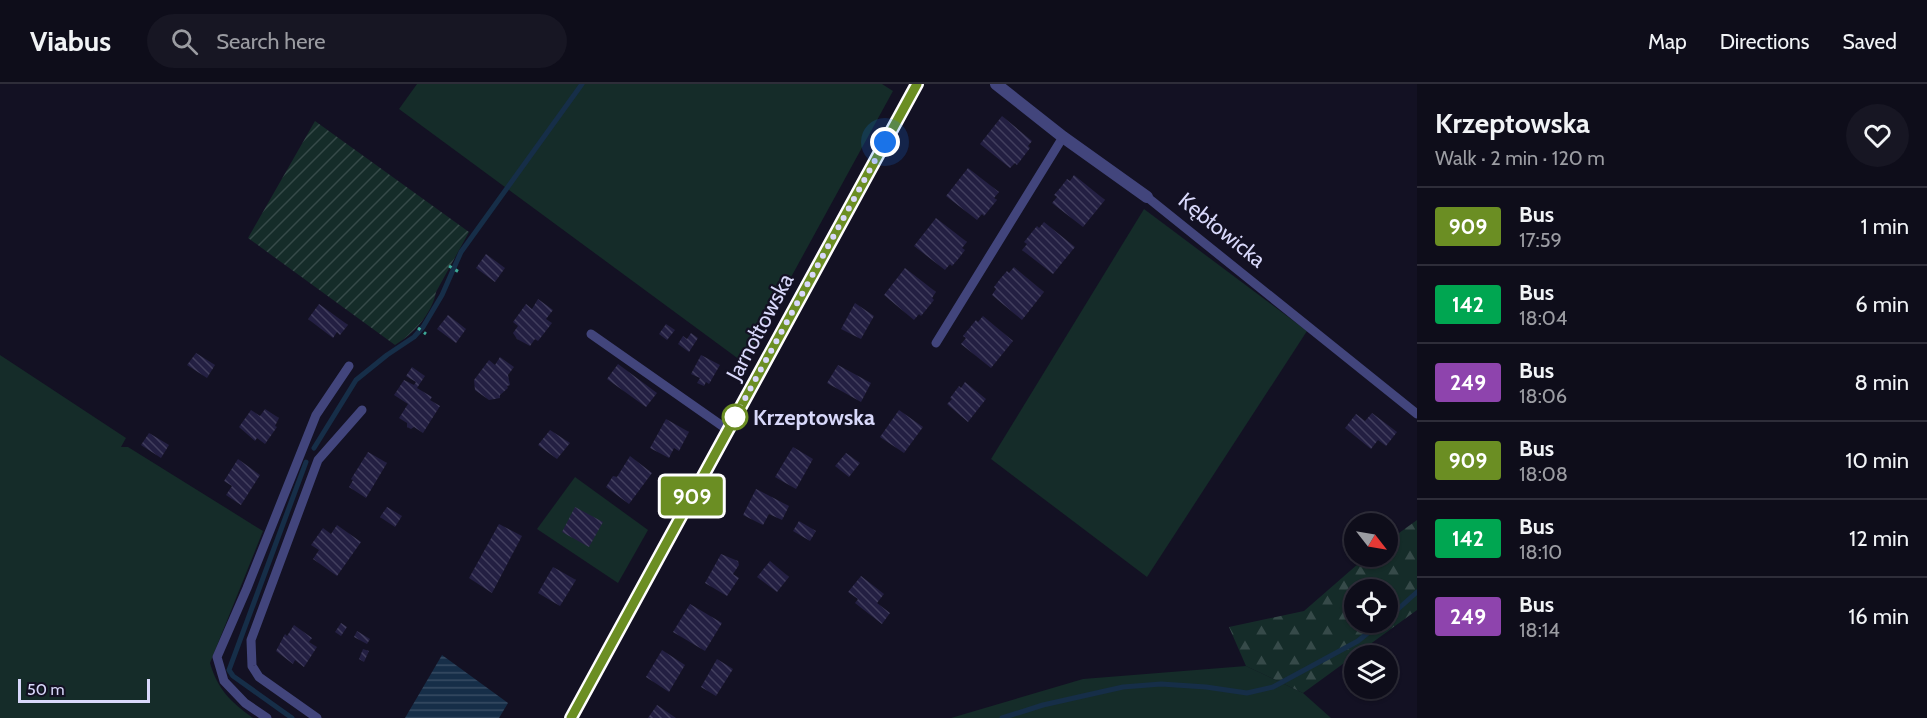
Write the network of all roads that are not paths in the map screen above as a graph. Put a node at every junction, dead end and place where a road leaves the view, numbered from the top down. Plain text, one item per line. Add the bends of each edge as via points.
1 (917, 84) edge
2 (996, 84) edge
3 (1063, 137) junction
4 (1147, 197) joint
5 (591, 334) dead end
6 (936, 343) dead end
7 (349, 366) dead end
8 (362, 410) dead end
9 (1417, 414) edge
10 (728, 430) junction
11 (301, 451) junction
12 (318, 460) junction
13 (267, 718) edge
14 (317, 718) edge
15 (571, 718) edge

1 - 10 street, Jarnołtowska
2 - 3 street, Kębłowicka
3 - 4 street, Kębłowicka
3 - 6 lane
4 - 9 lane, Kębłowicka
5 - 10 lane
7 - 11 lane via 316,415
8 - 12 lane
10 - 15 street, Jarnołtowska
11 - 12 lane
11 - 13 lane via 217,657 224,681
12 - 14 lane via 251,640 252,666 259,677

